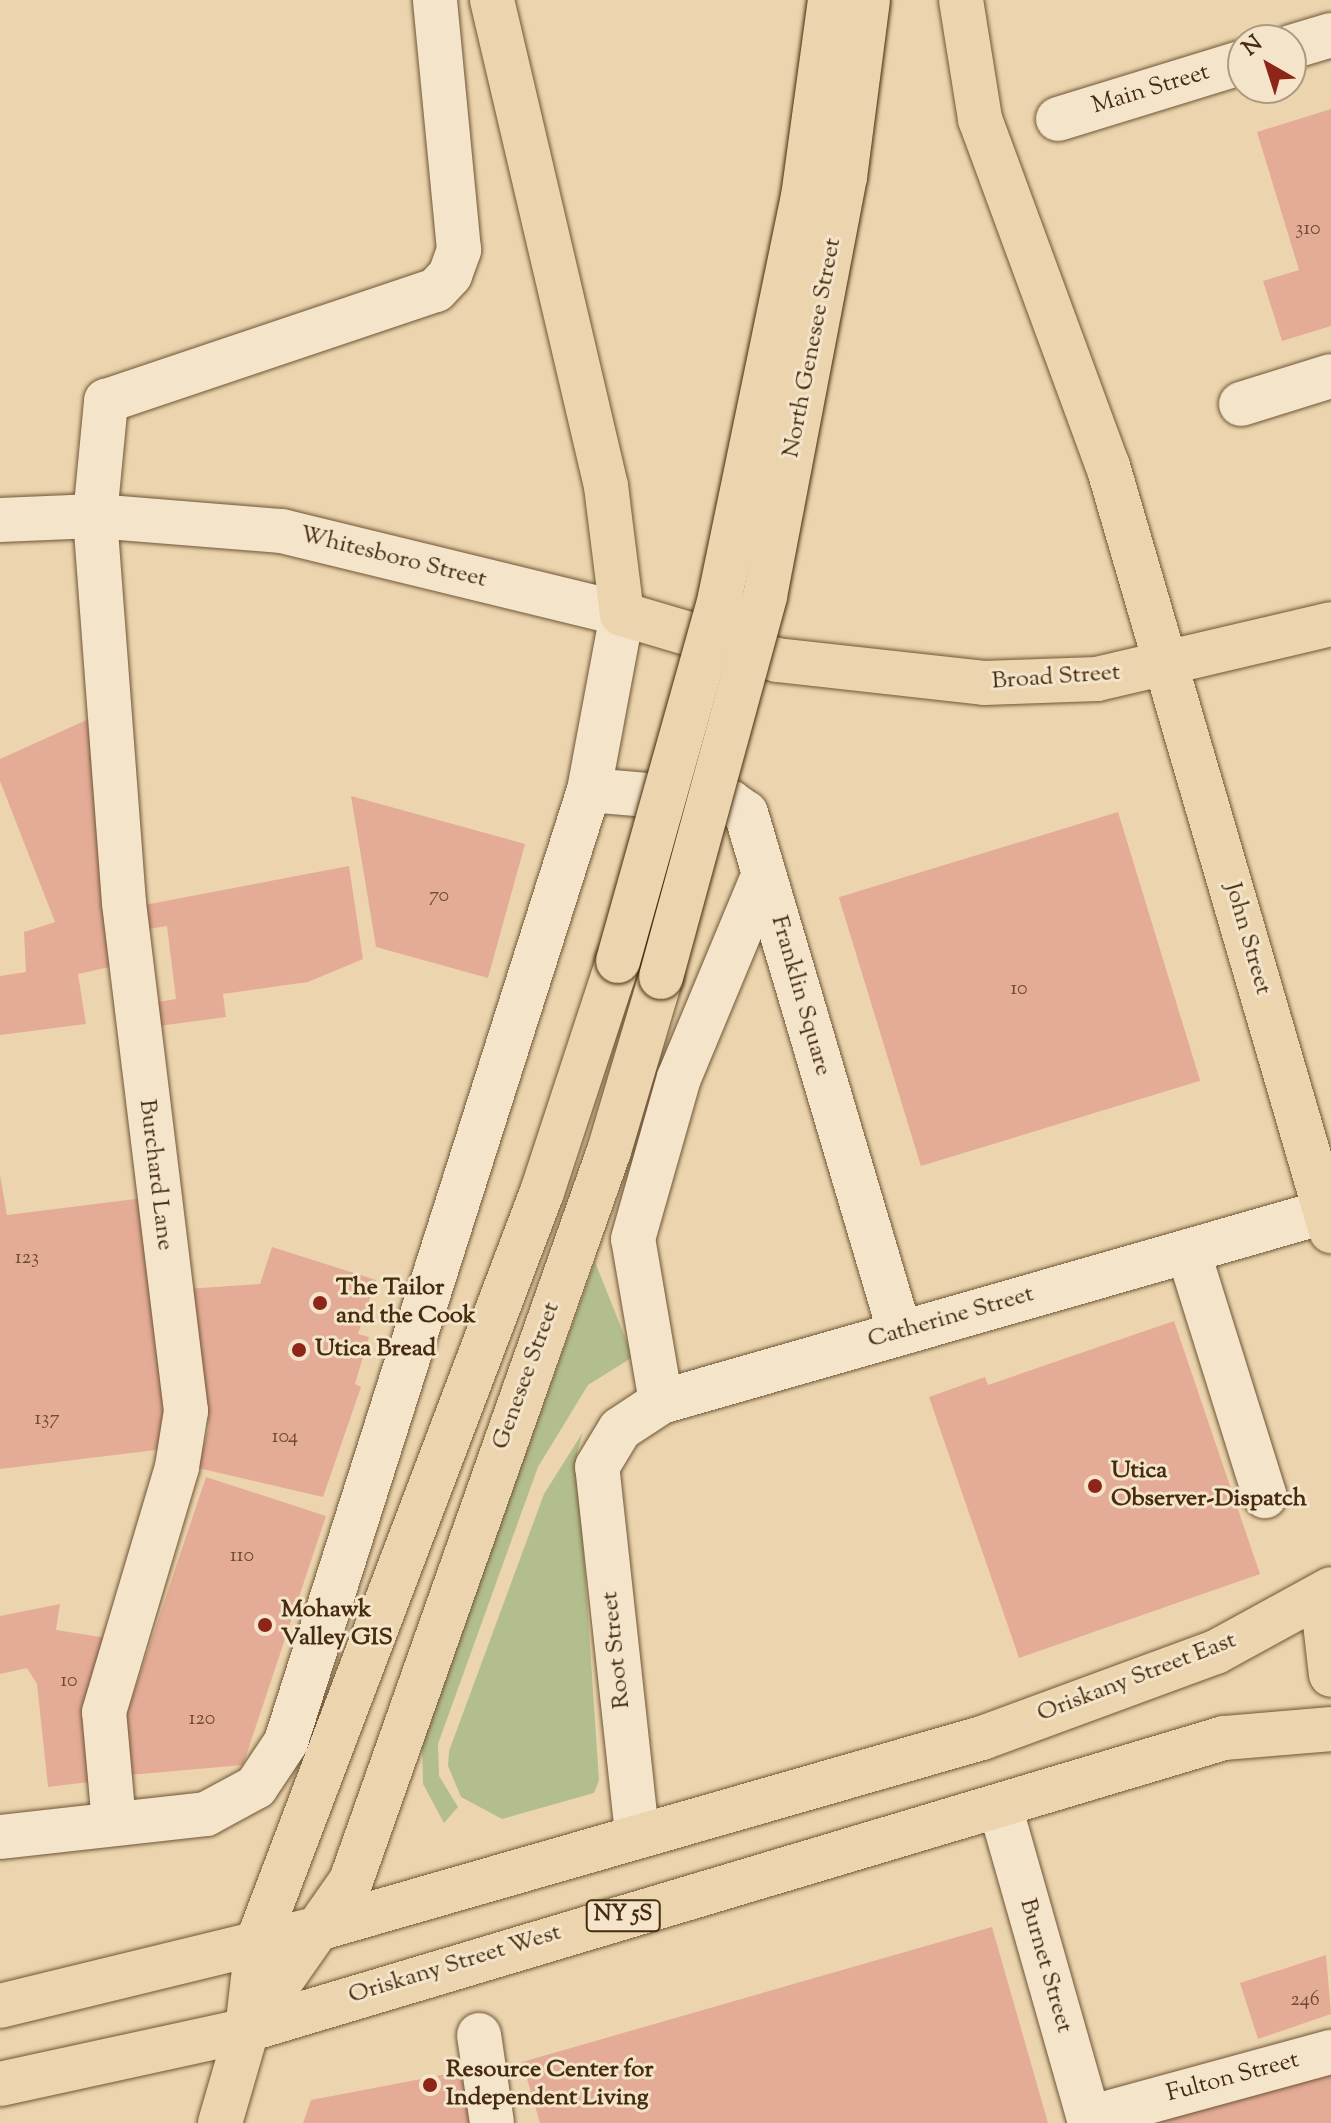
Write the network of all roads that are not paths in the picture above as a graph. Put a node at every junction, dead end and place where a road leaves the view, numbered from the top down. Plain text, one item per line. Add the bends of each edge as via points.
1 (435, 0) edge
2 (492, 0) edge
3 (830, 0) edge
4 (868, 0) edge
5 (961, 0) edge
6 (1331, 35) edge
7 (1307, 42) edge
8 (1227, 67) edge
9 (1058, 119) dead end
10 (1331, 376) edge
11 (1241, 404) dead end
12 (95, 516) junction
13 (0, 520) edge
14 (622, 614) junction
15 (1331, 624) edge
16 (777, 660) joint
17 (1167, 667) junction
18 (717, 688) junction
19 (589, 790) junction
20 (764, 874) junction
21 (1330, 1218) edge
22 (1188, 1251) junction
23 (900, 1333) junction
24 (661, 1402) junction
25 (597, 1467) joint
26 (1265, 1496) dead end
27 (1331, 1589) edge
28 (1331, 1604) edge
29 (1331, 1675) edge
30 (1331, 1729) edge
31 (1001, 1810) junction
32 (114, 1823) junction
33 (637, 1833) junction
34 (0, 1837) edge
35 (321, 1928) junction
36 (257, 1943) junction
37 (0, 2006) edge
38 (247, 2030) junction
39 (479, 2035) dead end
40 (1331, 2052) edge
41 (1, 2085) edge
42 (1089, 2120) edge
43 (220, 2123) edge
44 (492, 2123) edge

1 - 12 street, Burchard Lane via 459,250 450,275 436,290 106,401
2 - 14 main road via 606,486
3 - 18 main road, North Genesee Street, bridge
4 - 18 main road, North Genesee Street, bridge via 821,315 765,596
5 - 17 main road, John Street via 980,119 1108,466
6 - 7 street
8 - 9 street, Main Street
10 - 11 street
12 - 13 street, Whitesboro Street
12 - 14 street, Whitesboro Street via 282,531
12 - 32 street, Burchard Lane via 136,1027 186,1411 177,1467 104,1712
14 - 16 main road, Whitesboro Street
14 - 19 street
15 - 17 main road, Broad Street
16 - 17 main road, Broad Street via 984,683 1097,679
17 - 21 main road, John Street
18 - 35 main road, Genesee Street, bridge via 686,903 609,1151 351,1881
18 - 36 main road, Genesee Street, bridge via 542,1192
19 - 20 street, Franklin Square via 730,802 746,813
19 - 32 street via 286,1742 256,1787 206,1814
20 - 23 street, Franklin Square
20 - 24 street via 679,1078 633,1239
21 - 22 street, Catherine Street
22 - 23 street, Catherine Street
22 - 26 street
23 - 24 street, Catherine Street
24 - 25 street, Catherine Street via 620,1429
25 - 33 street, Root Street
27 - 33 main road, Oriskany Street East via 1216,1652 982,1738
28 - 29 main road via 1325,1623
30 - 31 main road, NY 5S via 1224,1738
31 - 38 main road, Oriskany Street West / NY 5S via 424,1972
31 - 42 street, Burnet Street
32 - 34 street
33 - 35 main road
35 - 36 main road
35 - 38 main road, Genesee Street
36 - 37 main road
36 - 38 main road, Genesee Street
38 - 41 main road, Oriskany Street West / NY 5S
38 - 43 main road, Genesee Street
39 - 44 street
40 - 42 street, Fulton Street

